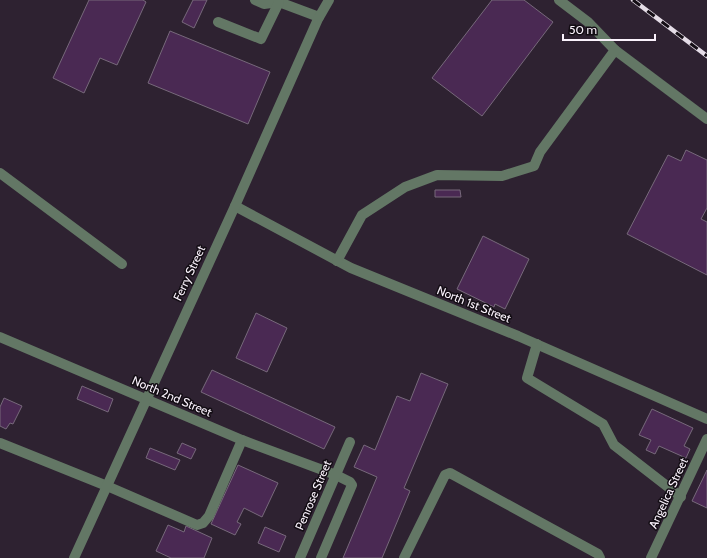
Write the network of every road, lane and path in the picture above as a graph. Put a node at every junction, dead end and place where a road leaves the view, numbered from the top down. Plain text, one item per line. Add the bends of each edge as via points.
1 (254, 0) edge
2 (329, 0) edge
3 (558, 0) edge
4 (279, 2) junction
5 (319, 17) junction
6 (218, 22) dead end
7 (615, 50) junction
8 (707, 119) edge
9 (0, 174) edge
10 (235, 206) junction
11 (337, 261) junction
12 (122, 264) dead end
13 (0, 337) edge
14 (538, 344) junction
15 (146, 400) junction
16 (707, 419) edge
17 (707, 439) edge
18 (242, 440) junction
19 (350, 442) dead end
20 (0, 443) edge
21 (336, 475) junction
22 (107, 486) junction
23 (681, 496) junction
24 (74, 558) edge
25 (300, 558) edge
26 (321, 558) edge
27 (404, 558) edge
28 (600, 558) edge
29 (651, 558) edge

1 - 4 street via 264,4
2 - 5 street, Ferry Street
3 - 7 street via 588,22
4 - 5 street
4 - 6 street via 261,39
5 - 10 street, Ferry Street
7 - 8 street
7 - 11 street via 540,152 534,166 502,176 437,175 405,187 362,215
9 - 12 street
10 - 11 street, North 1st Street
10 - 15 street, Ferry Street
11 - 14 street, North 1st Street
13 - 15 street, North 2nd Street
14 - 16 street, North 1st Street
14 - 23 street via 527,378 603,424 614,445
15 - 18 street, North 2nd Street
15 - 22 street, Ferry Street
17 - 23 street, Angelica Street
18 - 21 street, North 2nd Street
18 - 22 street via 209,516 203,523 197,525
19 - 21 street, Penrose Street
20 - 22 street
21 - 25 street, Penrose Street
21 - 26 street, North 2nd Street via 352,485
22 - 24 street, Ferry Street
23 - 29 street, Angelica Street
27 - 28 street via 445,475 450,473 598,554

